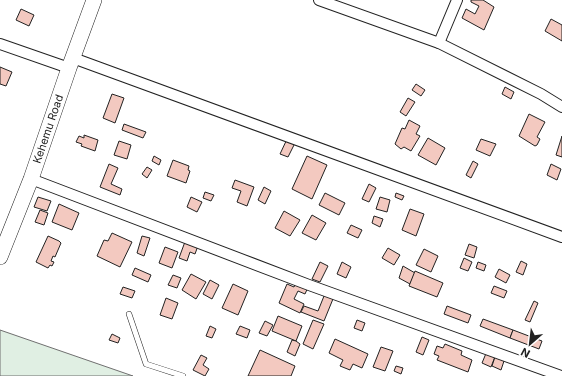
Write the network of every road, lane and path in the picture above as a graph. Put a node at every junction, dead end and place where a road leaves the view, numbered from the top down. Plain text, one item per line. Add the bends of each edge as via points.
1 (94, 0) edge
2 (319, 0) edge
3 (457, 0) edge
4 (439, 43) junction
5 (0, 44) edge
6 (71, 63) junction
7 (562, 107) edge
8 (31, 180) junction
9 (562, 237) edge
10 (0, 256) edge
11 (128, 314) dead end
12 (183, 376) edge
13 (561, 376) edge

1 - 6 street, Kehemu Road
2 - 4 street
3 - 4 street
4 - 7 street
5 - 6 street
6 - 8 street, Kehemu Road
6 - 9 street
8 - 10 street, Kehemu Road
8 - 13 street via 309,285
11 - 12 lane via 146,364

